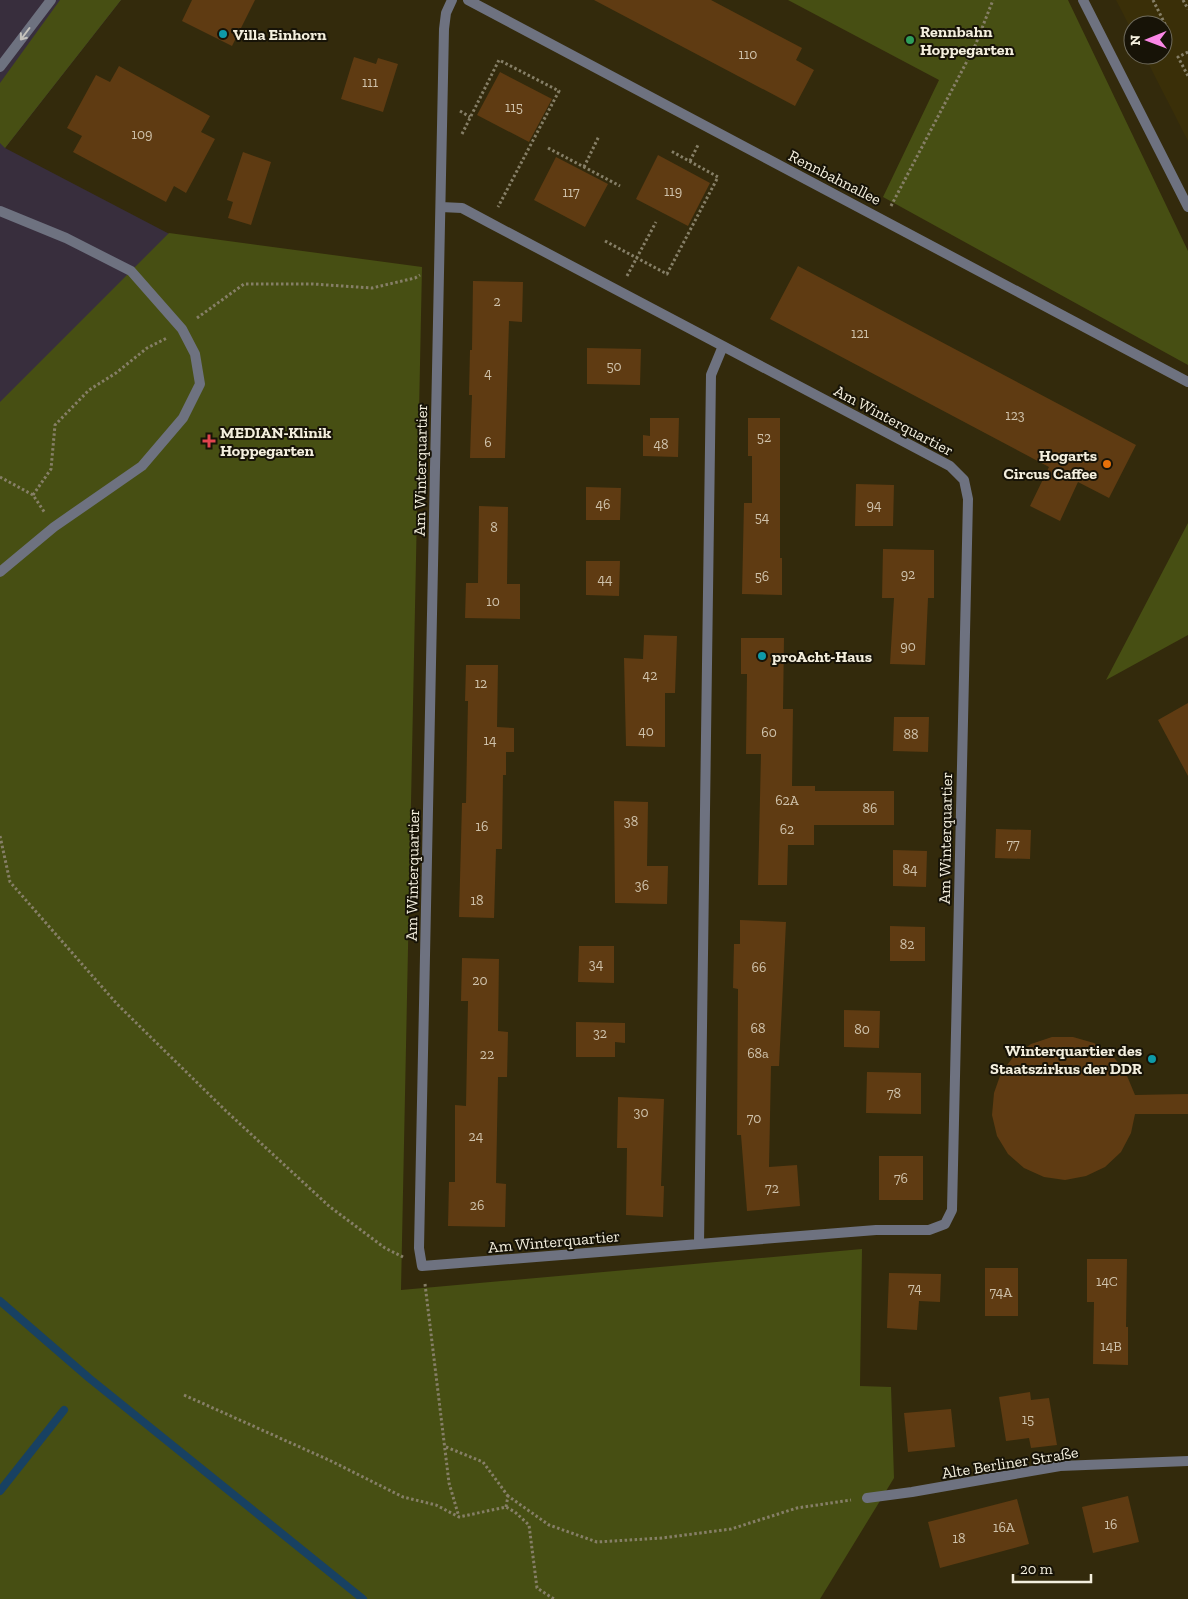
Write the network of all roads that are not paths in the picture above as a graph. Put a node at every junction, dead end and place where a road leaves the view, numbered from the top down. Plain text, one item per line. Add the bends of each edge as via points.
1 (51, 0) edge
2 (452, 0) edge
3 (468, 0) edge
4 (1083, 0) edge
5 (0, 67) edge
6 (441, 207) junction
7 (1188, 207) edge
8 (0, 211) edge
9 (723, 346) junction
10 (1188, 382) edge
11 (0, 572) edge
12 (698, 1244) junction
13 (1188, 1461) edge
14 (867, 1498) road end

1 -> 5 street
2 - 6 street, Am Winterquartier via 444,28
3 - 10 street, Rennbahnallee
4 - 7 street
6 - 9 street, Am Winterquartier via 462,208
6 - 12 street, Am Winterquartier via 419,1248 422,1266
8 - 11 street via 66,238 131,271 182,330 195,354 200,384 183,418 142,466 54,527
9 - 12 street via 711,375
9 - 12 street, Am Winterquartier via 950,466 964,480 968,509 952,1210 944,1224 929,1230 876,1230
13 - 14 street, Alte Berliner Straße via 1060,1466

